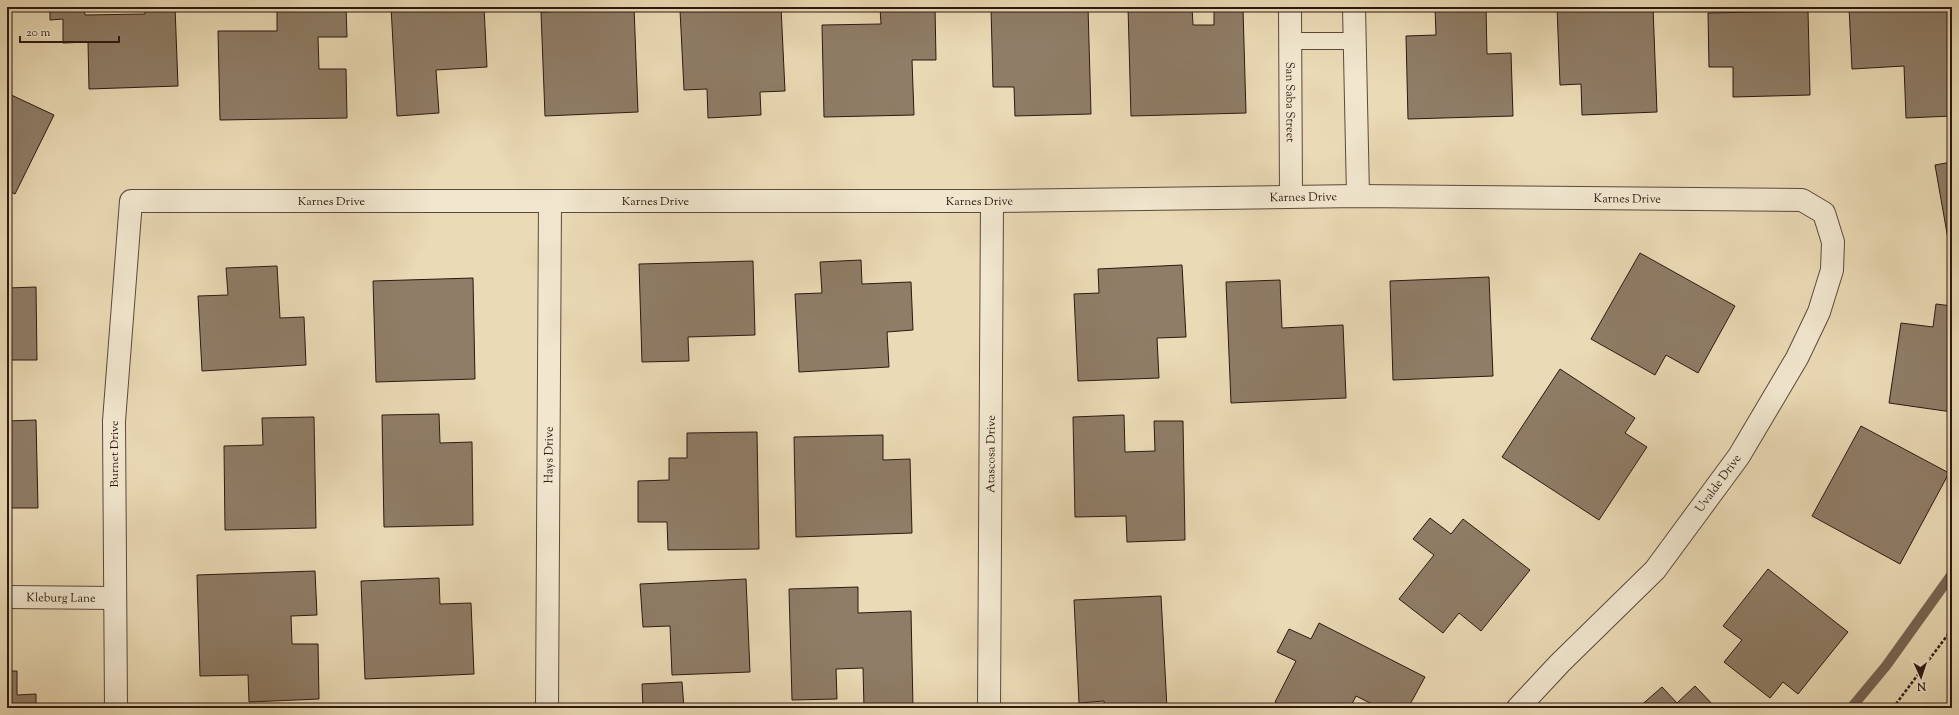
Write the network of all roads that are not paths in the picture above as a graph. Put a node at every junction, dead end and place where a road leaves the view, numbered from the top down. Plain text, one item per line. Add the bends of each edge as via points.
1 (1290, 7) edge
2 (1354, 7) edge
3 (1290, 41) junction
4 (1355, 41) junction
5 (1291, 196) junction
6 (1358, 196) junction
7 (992, 200) junction
8 (131, 201) joint
9 (550, 202) junction
10 (1824, 212) joint
11 (7, 598) edge
12 (115, 598) junction
13 (116, 708) edge
14 (547, 708) edge
15 (989, 708) edge
16 (1518, 708) edge

1 - 3 street, San Saba Street
2 - 4 street
3 - 4 lane
3 - 5 street, San Saba Street
4 - 6 street
5 - 6 street, Karnes Drive
5 - 7 street, Karnes Drive
6 - 10 street, Karnes Drive via 1802,200
7 - 9 street, Karnes Drive
7 - 15 street, Atascosa Drive
8 - 9 street, Karnes Drive
8 - 12 street, Burnet Drive via 114,421
9 - 14 street, Hays Drive
10 - 16 street, Uvalde Drive via 1833,242 1833,256 1832,270 1819,312 1797,358 1739,456 1655,570
11 - 12 street, Kleburg Lane
12 - 13 street, Burnet Drive

